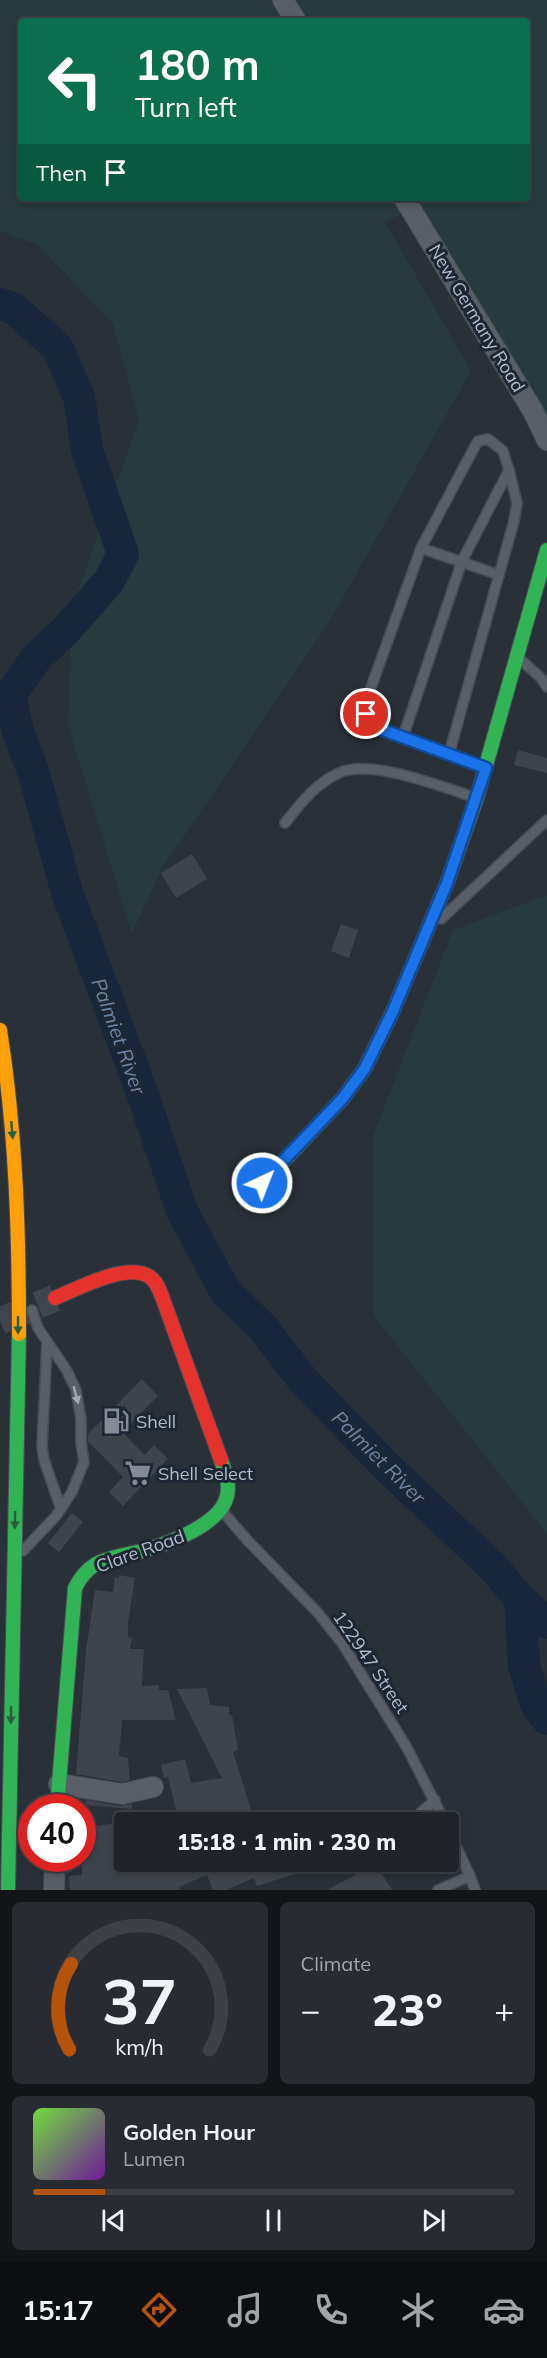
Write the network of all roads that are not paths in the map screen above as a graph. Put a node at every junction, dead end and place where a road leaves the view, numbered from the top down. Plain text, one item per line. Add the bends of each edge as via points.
1 (283, 0) edge
2 (294, 18) edge
3 (406, 201) edge
4 (546, 434) edge
5 (509, 470) junction
6 (421, 548) junction
7 (547, 550) edge
8 (462, 561) junction
9 (499, 574) junction
10 (517, 657) junction
11 (547, 687) edge
12 (404, 737) junction
13 (449, 754) junction
14 (486, 768) junction
15 (477, 797) junction
16 (547, 820) edge
17 (285, 823) dead end
18 (425, 934) junction
19 (0, 1030) edge
20 (262, 1183) dead end
21 (19, 1273) junction
22 (55, 1298) tunnel mouth
23 (47, 1344) junction
24 (61, 1509) junction
25 (222, 1510) junction
26 (15, 1559) junction
27 (59, 1784) junction
28 (153, 1787) dead end
29 (58, 1794) edge
30 (435, 1800) junction
31 (421, 1812) edge
32 (441, 1812) edge
33 (9, 1834) junction
34 (459, 1852) edge
35 (55, 1872) edge
36 (470, 1876) junction
37 (8, 1890) edge
38 (13, 1890) edge
39 (54, 1890) edge
40 (438, 1890) edge
41 (475, 1890) edge

1 - 2 street
3 - 4 street, New Germany Road
5 - 6 lane via 503,451 488,439 478,441
5 - 8 lane
5 - 9 lane via 517,502
6 - 8 lane
6 - 12 lane via 368,696 366,714 375,727
7 - 10 main road
8 - 9 lane
8 - 12 lane
9 - 13 lane
10 - 11 lane
10 - 14 main road
12 - 13 lane
13 - 14 lane
14 - 15 main road
15 - 17 lane via 371,768 350,768 323,781
15 - 18 main road
16 - 18 lane
18 - 20 main road via 365,1068 343,1098
19 -> 21 main road via 16,1174
21 - 23 lane
21 -> 26 main road
22 - 25 main road via 132,1272 143,1273 157,1285 227,1478 227,1499
23 - 24 lane via 42,1446
23 -> 24 lane via 76,1390 81,1419 84,1462
24 - 26 lane
25 - 27 main road, Clare Road via 192,1532 105,1560 80,1577 75,1588
25 - 30 lane, 122947 Street via 342,1643
26 -> 33 main road
27 - 28 street via 122,1794
27 - 29 main road, Clare Road
30 - 31 lane
30 - 32 lane, 122947 Street
33 - 37 main road
33 - 38 main road
34 - 36 lane
35 - 39 street
36 - 40 lane
36 - 41 lane

